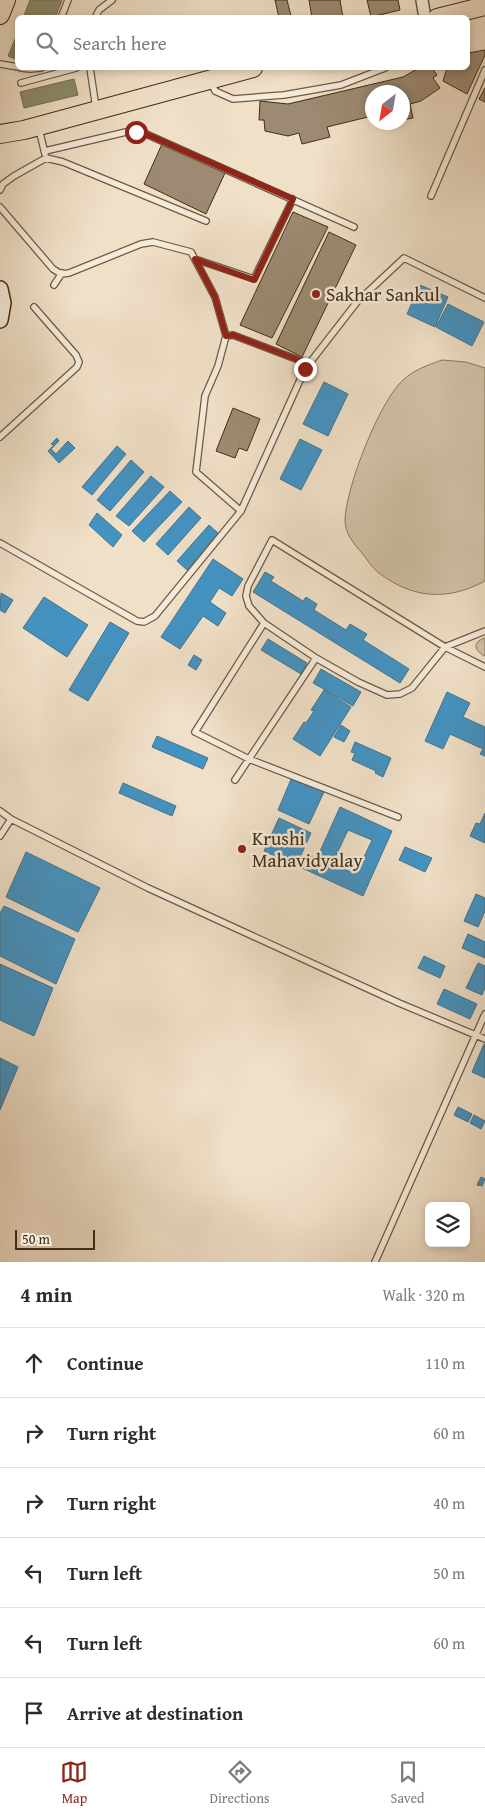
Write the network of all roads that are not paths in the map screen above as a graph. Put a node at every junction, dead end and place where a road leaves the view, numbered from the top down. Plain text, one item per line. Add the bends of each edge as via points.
1 (6, 0) edge
2 (68, 0) edge
3 (112, 0) edge
4 (422, 0) edge
5 (485, 6) edge
6 (0, 15) edge
7 (62, 15) edge
8 (96, 15) edge
9 (424, 15) edge
10 (449, 15) edge
11 (0, 64) edge
12 (15, 66) edge
13 (68, 70) edge
14 (90, 70) edge
15 (245, 70) edge
16 (380, 70) edge
17 (485, 70) edge
18 (210, 79) junction
19 (21, 82) dead end
20 (97, 110) junction
21 (38, 126) junction
22 (0, 134) edge
23 (45, 152) junction
24 (46, 158) junction
25 (0, 190) edge
26 (431, 196) dead end
27 (293, 199) junction
28 (0, 207) edge
29 (206, 221) dead end
30 (354, 227) dead end
31 (195, 259) junction
32 (62, 274) junction
33 (54, 285) dead end
34 (0, 289) edge
35 (485, 298) edge
36 (34, 307) dead end
37 (0, 320) edge
38 (226, 336) junction
39 (309, 364) junction
40 (0, 437) edge
41 (241, 511) junction
42 (0, 543) edge
43 (264, 623) junction
44 (485, 631) edge
45 (446, 647) junction
46 (316, 658) junction
47 (485, 667) edge
48 (248, 759) junction
49 (235, 780) dead end
50 (0, 812) edge
51 (398, 817) dead end
52 (11, 819) junction
53 (0, 836) edge
54 (485, 1014) edge
55 (475, 1035) junction
56 (485, 1039) edge
57 (375, 1262) edge

1 - 6 main road
2 - 7 lane
3 - 8 lane
4 - 9 street
5 - 10 main road
11 - 12 lane
13 - 19 lane
14 - 20 lane
15 - 18 main road
16 - 18 lane via 341,85 284,96 233,99 216,92
17 - 26 lane
18 - 20 main road
20 - 21 main road
21 - 22 main road
21 - 23 lane
23 - 24 lane
23 - 27 lane via 126,132 146,134
24 - 25 lane via 14,176
24 - 29 lane via 63,162
27 - 30 lane
27 - 31 lane via 254,280
28 - 32 lane via 53,269
31 - 32 lane via 191,252 153,242
31 - 38 lane via 215,297
32 - 33 lane
34 - 37 main road via 3,303
35 - 39 lane via 404,258 357,302
36 - 40 lane via 76,355 78,362 75,370
38 - 39 lane via 233,335
38 - 41 lane via 206,396 196,472
39 - 41 lane
41 - 42 lane via 155,616 144,622
43 - 45 lane via 249,606 246,596 272,540
43 - 46 lane
43 - 48 lane via 195,732
44 - 45 lane
45 - 46 lane via 412,688 400,694 387,694 372,688
45 - 47 lane
46 - 48 lane
48 - 49 lane
48 - 51 lane
50 - 52 lane
52 - 53 lane
52 - 55 lane via 157,892
54 - 55 lane
55 - 56 lane
55 - 57 lane

